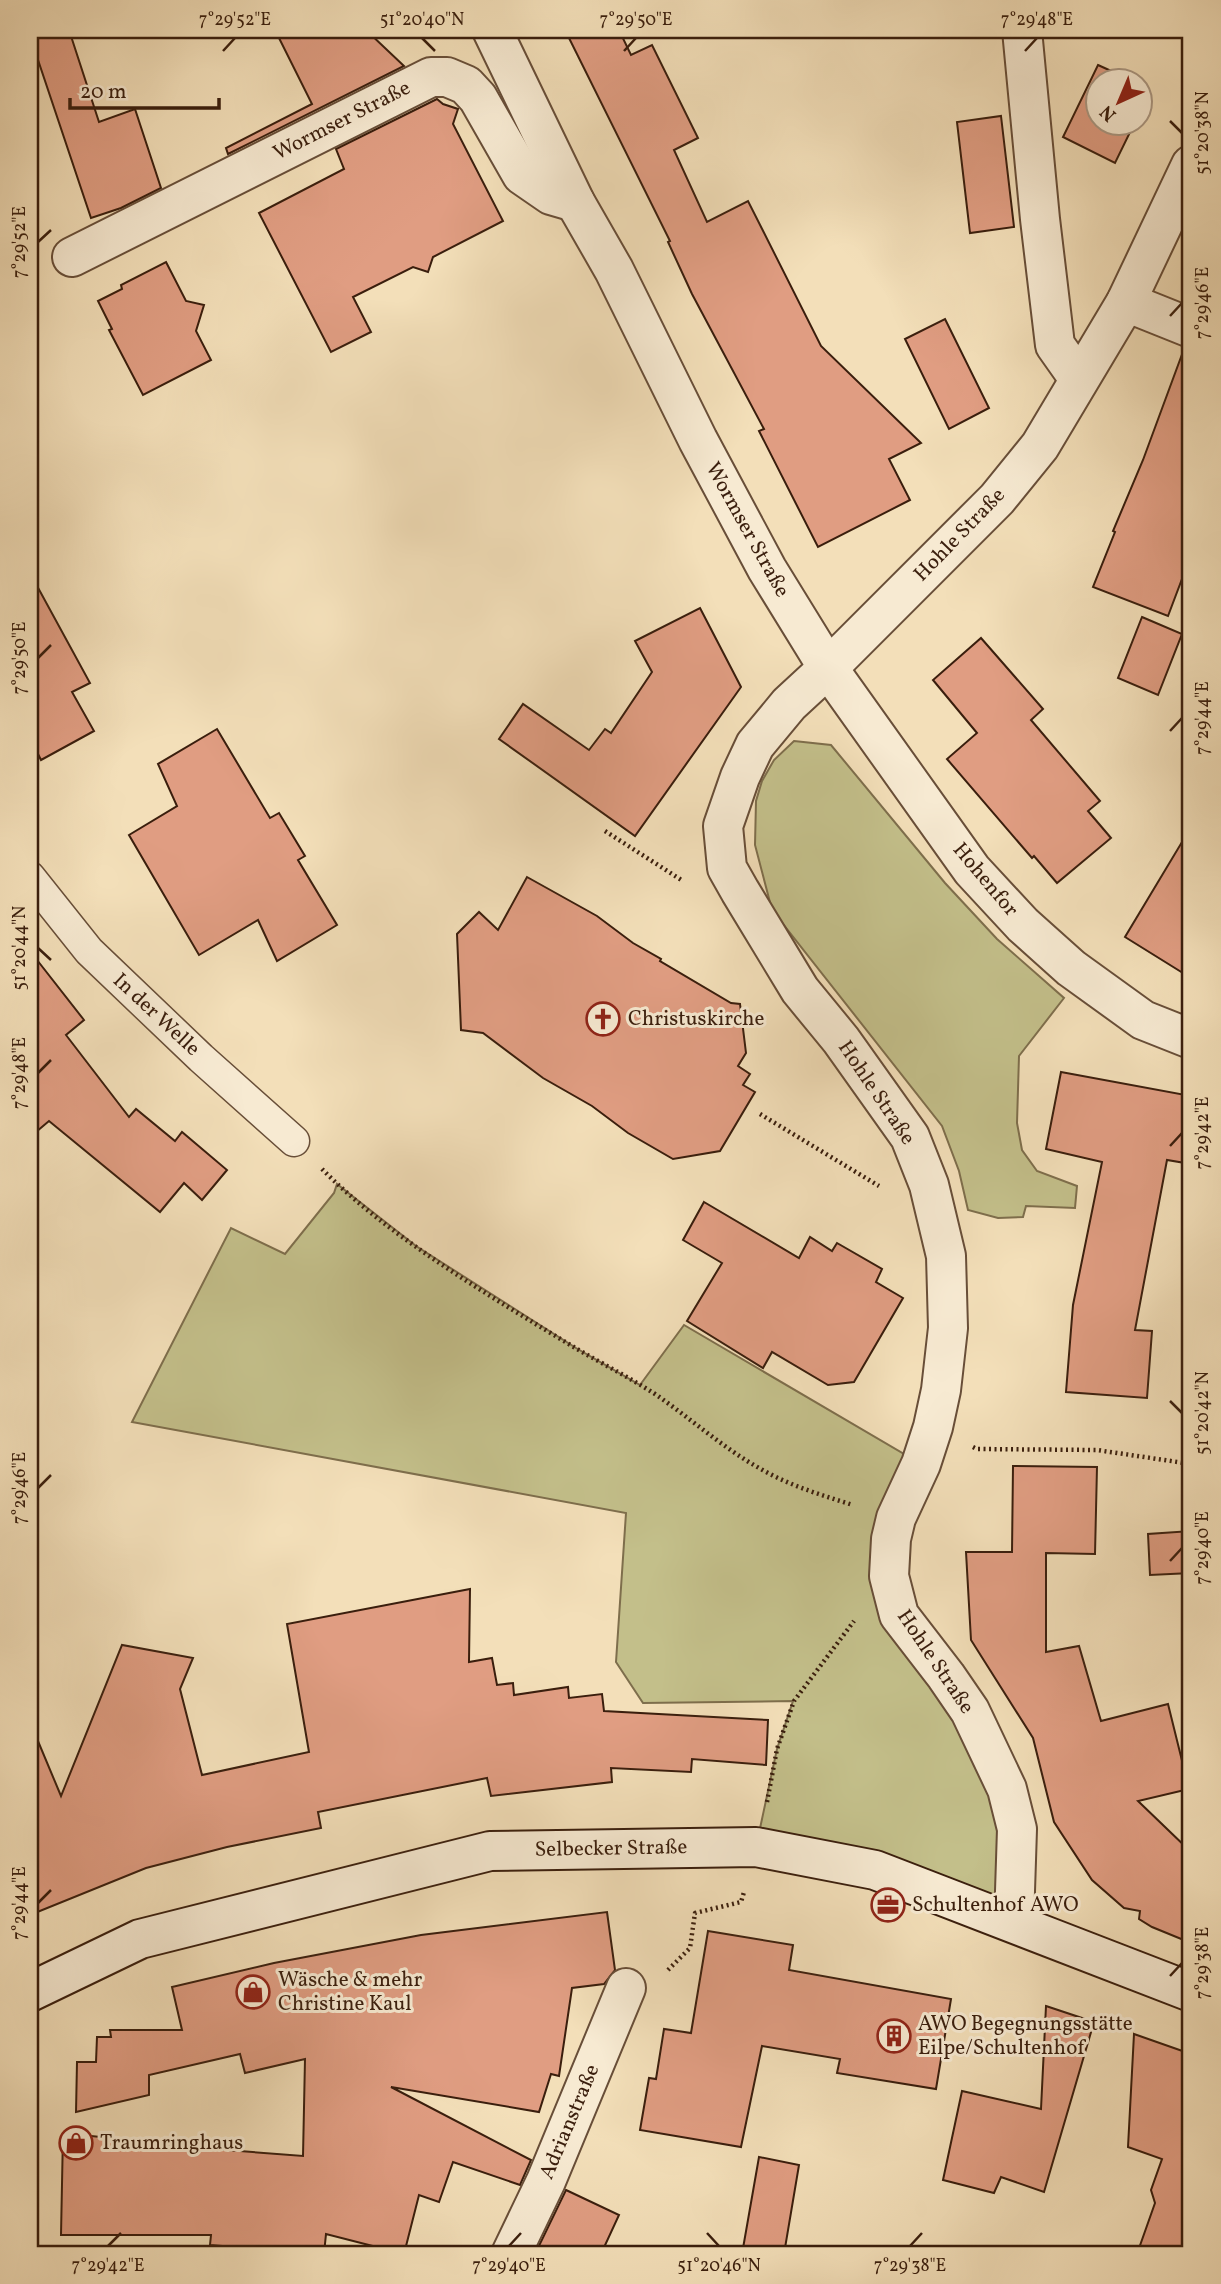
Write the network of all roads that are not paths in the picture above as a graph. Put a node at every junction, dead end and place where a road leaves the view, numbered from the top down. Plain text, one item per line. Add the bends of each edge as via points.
1 (492, 30) edge
2 (1022, 30) edge
3 (1191, 166) edge
4 (575, 202) junction
5 (72, 257) dead end
6 (1126, 302) junction
7 (1191, 328) edge
8 (1079, 379) junction
9 (828, 668) junction
10 (30, 877) edge
11 (1191, 1039) edge
12 (295, 1140) road end
13 (1014, 1922) junction
14 (626, 1988) road end
15 (30, 1992) edge
16 (1191, 1992) edge
17 (511, 2254) edge

1 - 4 street, Wormser Straße
2 - 8 street via 1055,345
3 - 6 street, Hohle Straße
4 - 5 street, Wormser Straße via 551,195 522,175 466,85 447,77 431,77
4 - 9 street, Wormser Straße via 767,569
6 - 7 street
6 - 8 street, Hohle Straße
8 - 9 street, Hohle Straße via 1040,446 997,499
9 - 11 street, Hohenfor via 972,870 1023,925 1071,968 1143,1020
9 - 13 street, Hohle Straße via 789,704 755,745 723,826 727,868 800,990 910,1137 929,1185 946,1256 948,1328 933,1427 896,1518 889,1576 899,1615 970,1712 1007,1789 1017,1829
10 - 12 lane, In der Welle via 89,951
13 - 15 street, Selbecker Straße via 875,1870 757,1847 491,1851 141,1939
13 - 16 street, Selbecker Straße
14 - 17 street, Adrianstraße

